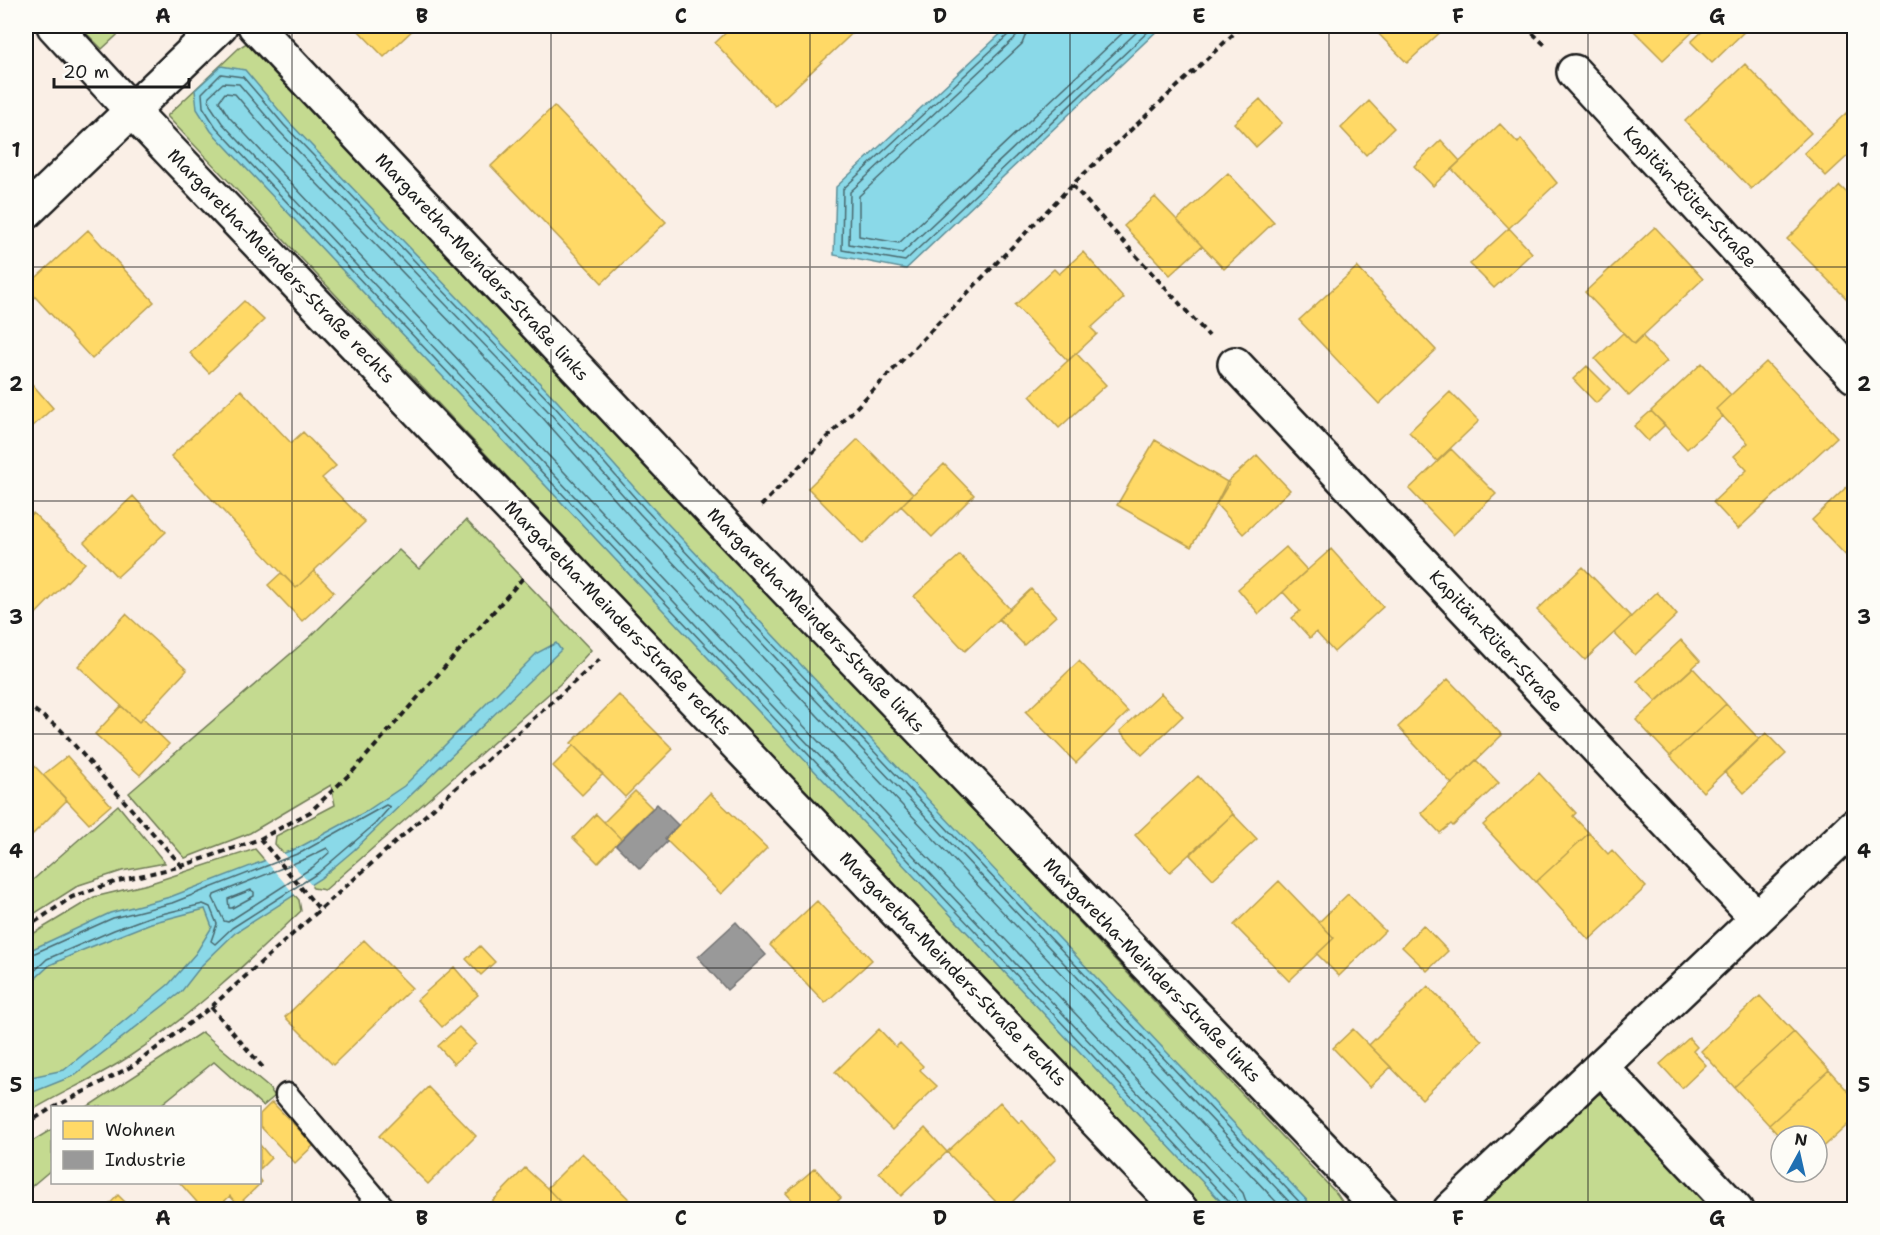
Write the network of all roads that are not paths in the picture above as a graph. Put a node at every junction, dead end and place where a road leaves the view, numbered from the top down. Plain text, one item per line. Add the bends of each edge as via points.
1 (54, 26) edge
2 (220, 26) edge
3 (255, 26) edge
4 (1574, 72) dead end
5 (132, 111) junction
6 (26, 212) edge
7 (1235, 364) road end
8 (1854, 376) edge
9 (1854, 826) edge
10 (1757, 918) junction
11 (1601, 1066) junction
12 (287, 1095) road end
13 (385, 1209) edge
14 (1181, 1209) edge
15 (1382, 1209) edge
16 (1450, 1209) edge
17 (1736, 1209) edge

1 - 5 street, Margaretha-Meinders-Straße rechts
2 - 5 street
3 - 15 street, Margaretha-Meinders-Straße links via 734,535
4 - 8 street, Kapitän-Rüter-Straße
5 - 6 street
5 - 14 street, Margaretha-Meinders-Straße rechts
7 - 10 street, Kapitän-Rüter-Straße
9 - 10 street
10 - 11 street
11 - 16 street
11 - 17 street
12 - 13 lane

